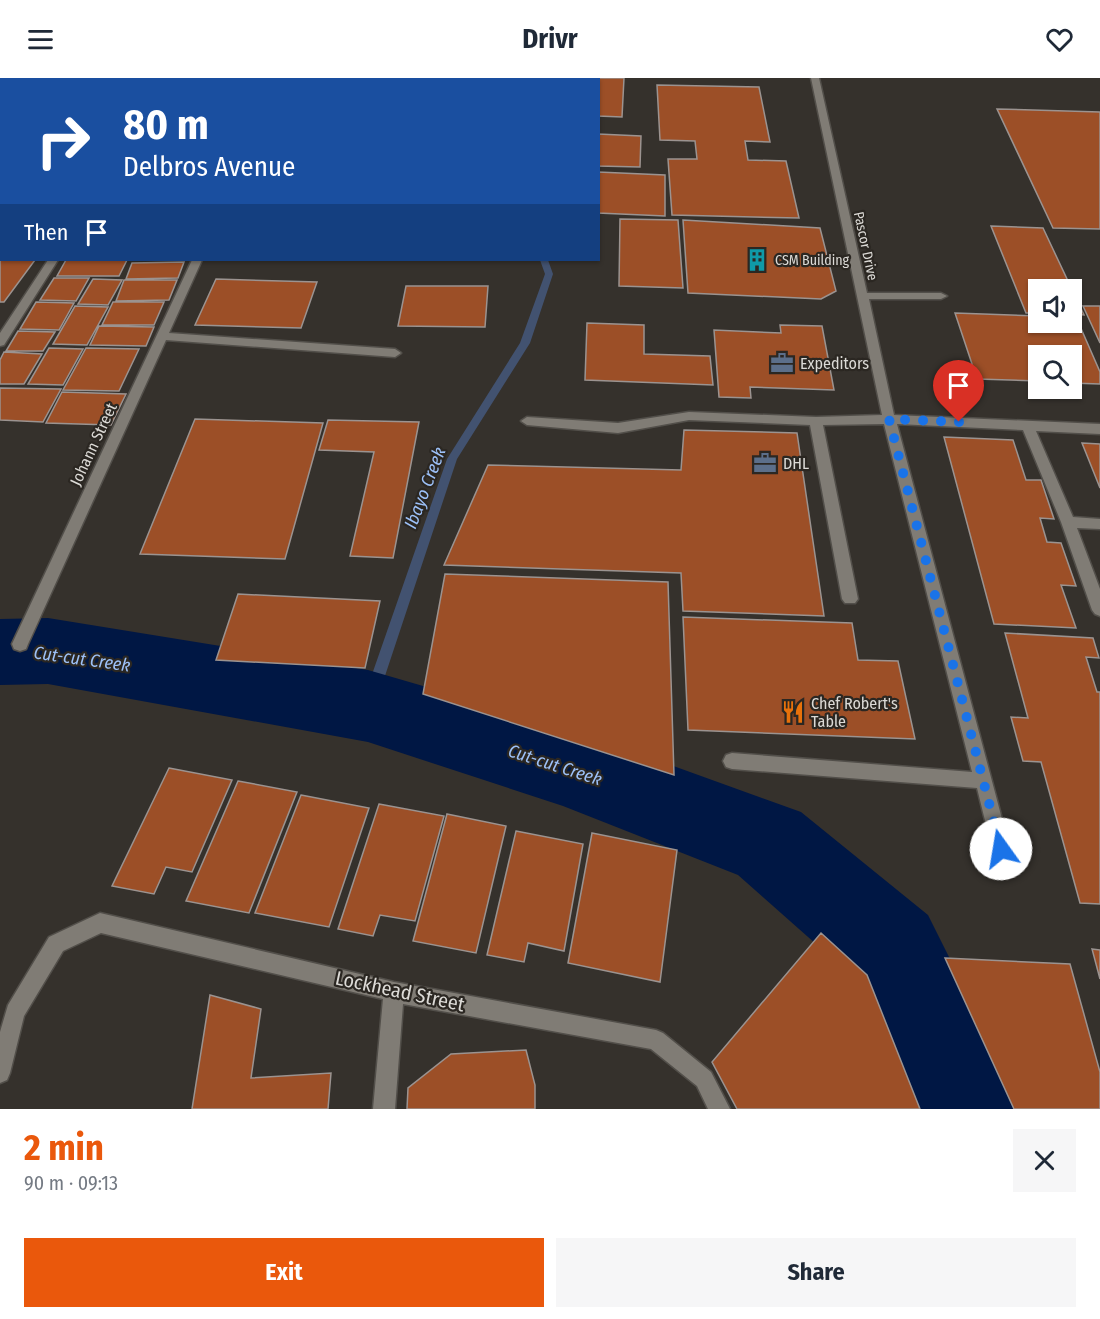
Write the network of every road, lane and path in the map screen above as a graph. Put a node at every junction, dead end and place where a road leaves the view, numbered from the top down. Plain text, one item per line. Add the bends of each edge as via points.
1 (815, 78) edge
2 (52, 261) edge
3 (197, 261) edge
4 (861, 296) junction
5 (941, 296) dead end
6 (162, 336) junction
7 (0, 342) edge
8 (395, 353) dead end
9 (889, 419) junction
10 (527, 421) dead end
11 (816, 421) junction
12 (1028, 426) junction
13 (1100, 429) edge
14 (1068, 522) junction
15 (1100, 524) edge
16 (850, 598) dead end
17 (1100, 610) edge
18 (20, 644) dead end
19 (732, 761) dead end
20 (985, 781) junction
21 (1001, 849) dead end
22 (394, 992) junction
23 (0, 1073) edge
24 (384, 1109) edge
25 (719, 1109) edge

1 - 4 street, Pascor Drive
2 - 7 street
3 - 6 street, Johann Street
4 - 5 street
4 - 9 street, Pascor Drive
6 - 8 street
6 - 18 street, Johann Street
9 - 11 street
9 - 12 street
9 - 20 street, Pascor Drive
10 - 11 street via 618,428 689,416
11 - 16 street
12 - 13 street
12 - 14 street
14 - 15 street
14 - 17 street
19 - 20 street
20 - 21 street, Pascor Drive
22 - 23 street, Lockhead Street via 100,924 56,944 15,1012
22 - 24 street
22 - 25 street, Lockhead Street via 656,1040 704,1079

